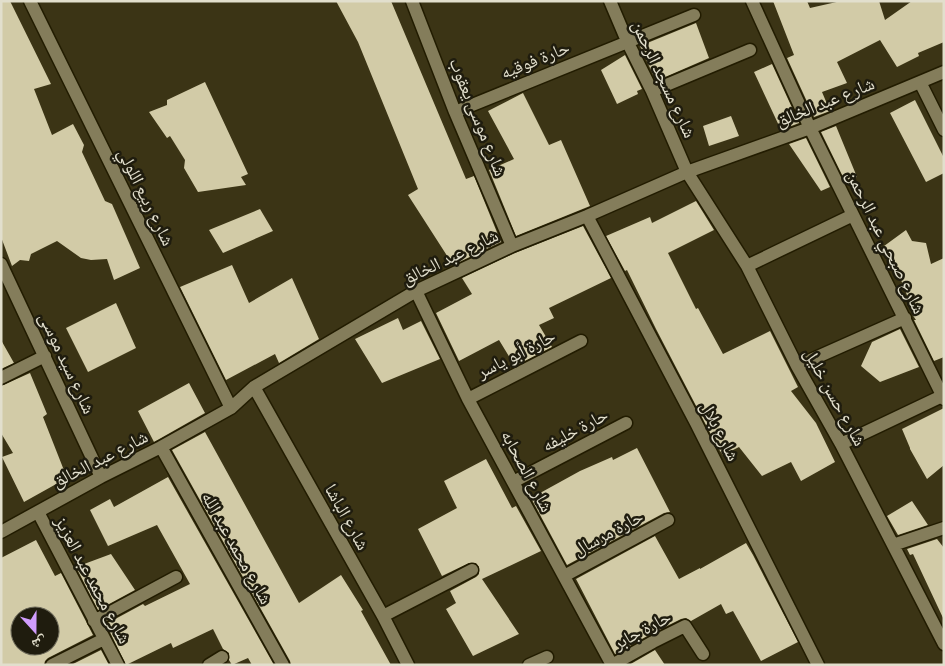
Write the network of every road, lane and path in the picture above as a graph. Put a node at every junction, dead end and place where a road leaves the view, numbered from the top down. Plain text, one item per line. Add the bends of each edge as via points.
1 (30, 1) edge
2 (412, 1) edge
3 (610, 1) edge
4 (752, 1) edge
5 (694, 14) dead end
6 (627, 41) junction
7 (750, 50) dead end
8 (944, 72) edge
9 (920, 82) junction
10 (652, 91) junction
11 (456, 112) junction
12 (810, 128) junction
13 (944, 130) edge
14 (687, 172) junction
15 (853, 215) junction
16 (587, 216) junction
17 (512, 246) junction
18 (1, 264) edge
19 (747, 266) junction
20 (416, 291) junction
21 (905, 318) junction
22 (581, 341) dead end
23 (45, 356) junction
24 (797, 366) junction
25 (1, 378) edge
26 (254, 387) junction
27 (943, 397) edge
28 (468, 399) junction
29 (231, 408) junction
30 (626, 423) dead end
31 (841, 444) junction
32 (161, 448) junction
33 (101, 477) junction
34 (513, 482) junction
35 (38, 512) junction
36 (668, 520) dead end
37 (944, 528) edge
38 (1, 532) edge
39 (893, 545) junction
40 (472, 570) dead end
41 (564, 576) junction
42 (176, 577) dead end
43 (382, 616) junction
44 (94, 621) junction
45 (104, 639) junction
46 (944, 644) edge
47 (703, 654) dead end
48 (222, 657) dead end
49 (547, 657) dead end
50 (52, 665) edge
51 (118, 665) edge
52 (210, 665) edge
53 (283, 665) edge
54 (408, 665) edge
55 (529, 665) edge
56 (612, 665) edge
57 (818, 665) edge

1 - 29 street, شارع ربيع اللولي
2 - 11 street, شارع موسى يعقوب
3 - 6 street, شارع مسجد الرحمن
4 - 12 street, شارع صبحي عبد الرحمن
5 - 6 street, حارة فوقيه
6 - 10 street, شارع مسجد الرحمن
6 - 11 street, حارة فوقيه
7 - 10 street
8 - 9 street, شارع عبد الخالق
9 - 12 street, شارع عبد الخالق
9 - 13 street
10 - 14 street, شارع مسجد الرحمن
11 - 17 street, شارع موسى يعقوب
12 - 14 street, شارع عبد الخالق
12 - 15 street, شارع صبحي عبد الرحمن
14 - 16 street, شارع عبد الخالق
14 - 19 street, شارع حسن خليل
15 - 19 street
15 - 21 street, شارع صبحي عبد الرحمن
16 - 17 street, شارع عبد الخالق
16 - 57 street, شارع بلال
17 - 20 street, شارع عبد الخالق
18 - 23 street, شارع سيد موسى
19 - 24 street, شارع حسن خليل
20 - 26 street, شارع عبد الخالق
20 - 28 street, شارع الصحابه
21 - 24 street
21 - 27 street, شارع صبحي عبد الرحمن
22 - 28 street, حارة أبو ياسر
23 - 25 street
23 - 33 street, شارع سيد موسى
24 - 31 street, شارع حسن خليل
26 - 29 street, شارع عبد الخالق
26 - 43 street, شارع الباشا
27 - 31 street
28 - 34 street, شارع الصحابه
29 - 32 street, شارع عبد الخالق
30 - 34 street, حارة خليفه
31 - 39 street, شارع حسن خليل
32 - 33 street, شارع عبد الخالق
32 - 53 street, شارع محمد عبد الله
33 - 35 street, شارع عبد الخالق
34 - 41 street, شارع الصحابه
35 - 38 street, شارع عبد الخالق
35 - 44 street, شارع محمد عبد العزيز
36 - 41 street, حارة مرسال
37 - 39 street
39 - 46 street, شارع حسن خليل
40 - 43 street
41 - 56 street, شارع الصحابه
42 - 44 street
43 - 54 street, شارع الباشا
44 - 45 street, شارع محمد عبد العزيز
45 - 50 street
45 - 51 street, شارع محمد عبد العزيز
47 - 56 street, حارة جابر via 685,626
48 - 52 street
49 - 55 street

